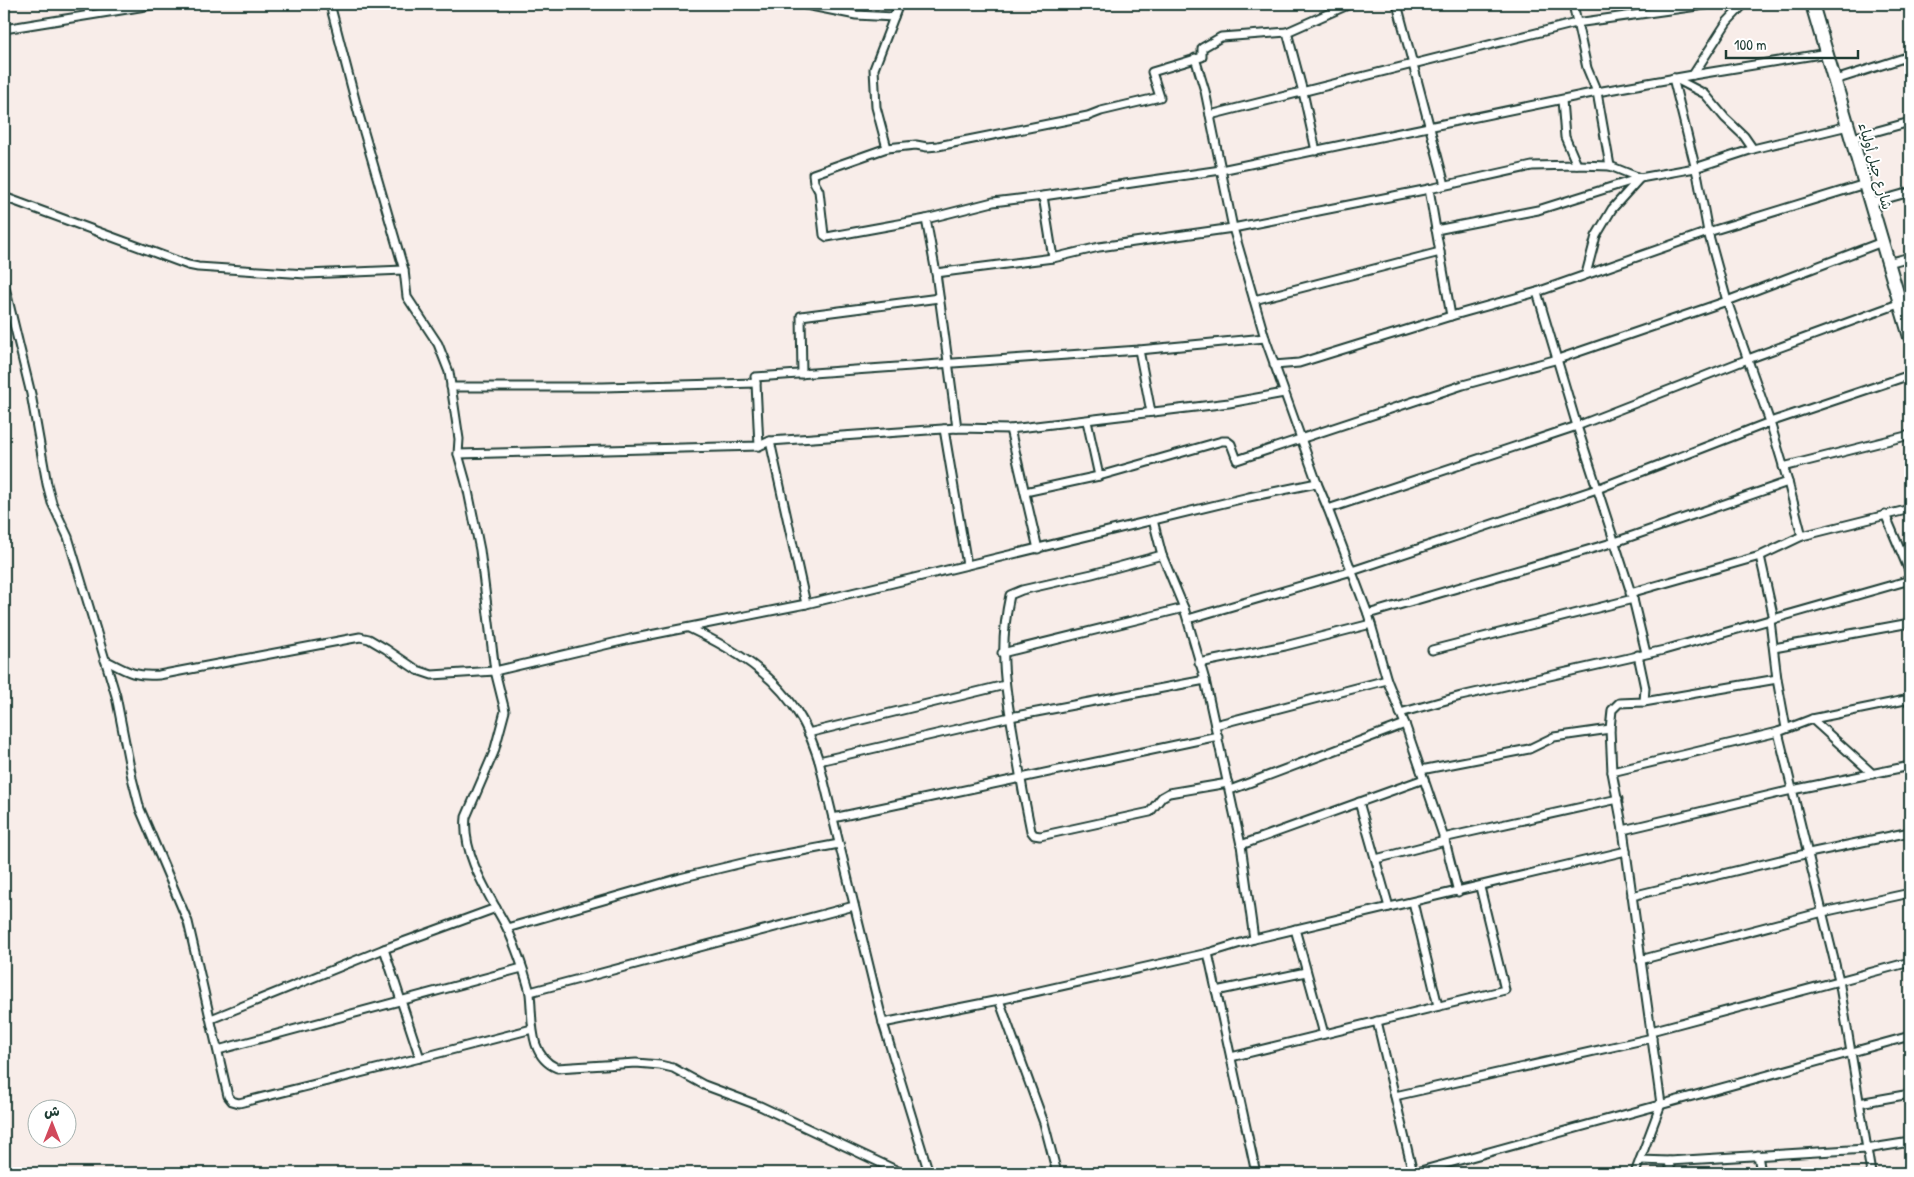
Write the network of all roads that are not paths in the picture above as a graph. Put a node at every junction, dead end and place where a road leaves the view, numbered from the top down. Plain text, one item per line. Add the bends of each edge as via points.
1 (87, 4) edge
2 (158, 4) edge
3 (330, 4) edge
4 (801, 4) edge
5 (899, 4) edge
6 (1350, 4) edge
7 (1397, 4) edge
8 (1573, 4) edge
9 (1712, 4) edge
10 (1744, 4) edge
11 (1812, 4) edge
12 (89, 14) junction
13 (894, 17) junction
14 (1576, 23) junction
15 (4, 29) edge
16 (1287, 32) junction
17 (1827, 53) junction
18 (1910, 56) edge
19 (1195, 58) junction
20 (1413, 64) junction
21 (1693, 74) junction
22 (1673, 78) junction
23 (1835, 80) junction
24 (1303, 92) junction
25 (1597, 92) junction
26 (1562, 100) junction
27 (1210, 116) junction
28 (1910, 122) edge
29 (1430, 127) junction
30 (1850, 132) junction
31 (887, 148) junction
32 (1753, 149) junction
33 (1316, 151) junction
34 (1577, 165) junction
35 (1610, 166) junction
36 (1695, 168) junction
37 (1221, 170) junction
38 (1640, 178) junction
39 (1865, 184) junction
40 (1445, 185) junction
41 (1428, 189) junction
42 (1910, 192) edge
43 (1043, 196) junction
44 (4, 197) edge
45 (1871, 203) junction
46 (926, 219) junction
47 (1233, 228) junction
48 (1436, 230) junction
49 (1708, 232) junction
50 (1882, 242) junction
51 (1440, 252) junction
52 (1910, 257) edge
53 (1053, 258) junction
54 (1888, 263) junction
55 (404, 270) junction
56 (936, 273) junction
57 (1586, 274) junction
58 (4, 283) edge
59 (1537, 292) junction
60 (939, 298) junction
61 (1254, 300) junction
62 (1727, 301) junction
63 (1901, 303) junction
64 (1451, 316) junction
65 (1908, 323) edge
66 (1910, 337) edge
67 (1265, 338) junction
68 (1139, 350) junction
69 (1558, 359) junction
70 (1748, 359) junction
71 (948, 363) junction
72 (1274, 366) junction
73 (802, 374) junction
74 (1910, 375) edge
75 (756, 383) junction
76 (451, 387) junction
77 (1284, 393) junction
78 (1151, 412) junction
79 (1087, 421) junction
80 (1770, 422) junction
81 (1577, 426) junction
82 (957, 428) junction
83 (944, 429) junction
84 (1010, 429) junction
85 (1910, 435) edge
86 (1301, 439) junction
87 (770, 441) junction
88 (759, 446) junction
89 (458, 454) junction
90 (1783, 467) junction
91 (1099, 476) junction
92 (1788, 482) junction
93 (1317, 483) junction
94 (1597, 489) junction
95 (1025, 492) junction
96 (1328, 509) junction
97 (1910, 509) edge
98 (1886, 514) junction
99 (1153, 520) junction
100 (1802, 536) junction
101 (1615, 542) junction
102 (1038, 549) junction
103 (1162, 555) junction
104 (1760, 556) junction
105 (967, 566) junction
106 (1352, 571) junction
107 (1910, 573) edge
108 (1910, 580) edge
109 (1631, 596) junction
110 (806, 604) junction
111 (1184, 608) junction
112 (1368, 614) junction
113 (1188, 619) junction
114 (1772, 620) junction
115 (1910, 623) edge
116 (1371, 624) junction
117 (688, 628) junction
118 (1774, 648) junction
119 (1432, 650) dead end
120 (1002, 653) junction
121 (1642, 654) junction
122 (105, 660) junction
123 (1200, 663) junction
124 (495, 671) junction
125 (1777, 679) junction
126 (1205, 680) junction
127 (1387, 680) junction
128 (1004, 685) junction
129 (1910, 699) edge
130 (1644, 702) junction
131 (1400, 713) junction
132 (1010, 718) junction
133 (1812, 719) junction
134 (1405, 724) junction
135 (1215, 725) junction
136 (1786, 728) junction
137 (1610, 729) junction
138 (1778, 732) junction
139 (808, 733) junction
140 (1218, 736) junction
141 (819, 761) junction
142 (1910, 766) edge
143 (1420, 770) junction
144 (1612, 772) junction
145 (1873, 774) junction
146 (1020, 778) junction
147 (1424, 779) junction
148 (1229, 787) junction
149 (1792, 790) junction
150 (1618, 799) junction
151 (1359, 802) junction
152 (833, 818) junction
153 (1623, 830) junction
154 (1910, 832) edge
155 (1444, 839) junction
156 (839, 844) junction
157 (1241, 845) junction
158 (1626, 851) junction
159 (1809, 853) junction
160 (1376, 859) junction
161 (1480, 887) junction
162 (1458, 892) junction
163 (1910, 893) edge
164 (1632, 896) junction
165 (1413, 902) junction
166 (854, 906) junction
167 (496, 908) junction
168 (1389, 908) junction
169 (1824, 912) junction
170 (507, 928) junction
171 (1295, 929) junction
172 (1254, 938) junction
173 (384, 948) junction
174 (1208, 953) junction
175 (1640, 960) junction
176 (1910, 962) edge
177 (522, 968) junction
178 (1306, 972) junction
179 (1839, 980) junction
180 (1216, 991) junction
181 (530, 992) junction
182 (999, 1000) junction
183 (402, 1001) junction
184 (1438, 1006) junction
185 (211, 1019) junction
186 (1377, 1021) junction
187 (883, 1024) junction
188 (532, 1029) junction
189 (1324, 1034) junction
190 (1652, 1035) junction
191 (1910, 1036) edge
192 (218, 1050) junction
193 (1852, 1051) junction
194 (1231, 1057) junction
195 (420, 1058) junction
196 (1910, 1094) edge
197 (1394, 1096) junction
198 (1859, 1103) junction
199 (1661, 1104) junction
200 (1910, 1142) edge
201 (1866, 1148) junction
202 (1758, 1155) junction
203 (1640, 1160) junction
204 (1669, 1161) junction
205 (902, 1173) edge
206 (928, 1173) edge
207 (1057, 1173) edge
208 (1256, 1173) edge
209 (1413, 1173) edge
210 (1635, 1173) edge
211 (1671, 1173) edge
212 (1761, 1173) edge
213 (1871, 1173) edge

1 - 12 street
2 - 12 street
3 - 55 street
4 - 13 street via 856,15
5 - 13 street
6 - 16 street
7 - 20 street
8 - 14 street
9 - 14 street
10 - 21 street via 1727,22
11 - 17 highway, شارع جبل أولياء
12 - 15 street
13 - 31 street via 874,69 876,107
14 - 20 street
14 - 25 street via 1587,68
16 - 19 street via 1221,37 1202,48 1202,57
16 - 24 street
17 - 21 street
17 - 23 highway, شارع جبل أولياء
18 - 23 street
19 - 27 street
19 - 31 street via 1152,72 1160,97 1088,116 938,146
20 - 24 street
20 - 29 street
21 - 22 street
22 - 25 street
22 - 32 street via 1705,94
22 - 36 street
23 - 30 highway, شارع جبل أولياء
24 - 27 street
24 - 33 street
25 - 26 street
25 - 35 street
26 - 29 street
26 - 34 street via 1565,137
27 - 37 street
28 - 30 street
29 - 33 street
29 - 40 street
30 - 32 street
30 - 39 highway, شارع جبل أولياء
31 - 46 street via 813,174 819,191 824,235 827,238
32 - 36 street
33 - 37 street
34 - 35 street
34 - 40 street via 1532,166
35 - 38 street
36 - 38 street
36 - 49 street
37 - 43 street
37 - 47 street
38 - 48 street via 1538,210
38 - 57 street via 1612,209 1596,236
39 - 45 highway, شارع جبل أولياء
39 - 49 street
40 - 41 street
41 - 47 street
41 - 48 street
42 - 45 street
43 - 46 street via 993,202
43 - 53 street
44 - 55 street via 198,267 306,274
45 - 50 highway, شارع جبل أولياء
46 - 56 street
47 - 53 street via 1098,247
47 - 61 street
48 - 51 street
49 - 57 street
49 - 62 street
50 - 54 highway, شارع جبل أولياء
50 - 62 street
51 - 61 street
51 - 64 street
52 - 54 street
53 - 56 street
54 - 63 highway, شارع جبل أولياء
55 - 76 street via 407,297 438,344
56 - 60 street
57 - 59 street
58 - 122 street via 31,394 52,503 68,537
59 - 64 street
59 - 69 street
60 - 71 street
60 - 73 street via 800,316
61 - 67 street
62 - 69 street
62 - 70 street
63 - 65 highway, شارع جبل أولياء
63 - 70 street
64 - 72 street via 1299,363
65 - 66 highway, شارع جبل أولياء
67 - 68 street
67 - 72 street
68 - 71 street
68 - 78 street
69 - 81 street
69 - 86 street via 1463,385
70 - 80 street
70 - 81 street
71 - 73 street
71 - 82 street
72 - 77 street
73 - 75 street via 755,377
74 - 80 street
75 - 76 street
75 - 88 street
76 - 89 street via 459,439
77 - 78 street
77 - 86 street
78 - 79 street
79 - 84 street
79 - 91 street
80 - 90 street
80 - 94 street
81 - 94 street
81 - 96 street
82 - 83 street
82 - 84 street
83 - 87 street
83 - 105 street
84 - 95 street
85 - 90 street
86 - 91 street via 1237,460 1231,444 1222,440
86 - 93 street
87 - 88 street
87 - 110 street
88 - 89 street
89 - 124 street via 480,550
90 - 92 street
91 - 95 street
92 - 100 street
92 - 101 street
93 - 96 street
93 - 99 street
94 - 101 street
94 - 106 street
95 - 102 street
96 - 106 street
97 - 98 street
98 - 100 street
98 - 107 street
99 - 102 street
99 - 103 street
100 - 104 street
101 - 109 street
101 - 112 street
102 - 105 street
103 - 111 street
103 - 120 street via 1010,595
104 - 109 street
104 - 114 street
105 - 110 street
106 - 112 street
106 - 113 street
108 - 114 street
109 - 119 street
109 - 121 street
110 - 117 street
111 - 113 street
111 - 120 street
112 - 116 street
113 - 123 street
114 - 118 street
114 - 121 street
115 - 118 street
116 - 123 street
116 - 127 street
117 - 124 street
117 - 139 street via 753,664 801,717
118 - 125 street
120 - 128 street
121 - 130 street
121 - 131 street
122 - 124 street via 142,676 159,675 360,637 369,639 417,670 432,675
122 - 185 street via 140,809 188,922
123 - 126 street
124 - 167 street via 505,705 505,717 464,827 470,853
125 - 130 street
125 - 136 street
126 - 132 street
126 - 135 street
127 - 131 street
127 - 135 street
128 - 132 street
128 - 139 street
129 - 133 street
130 - 137 street via 1615,706
131 - 134 street
132 - 141 street
132 - 146 street
133 - 136 street
133 - 145 street
134 - 143 street
134 - 148 street
135 - 140 street
136 - 138 street
137 - 143 street via 1554,737 1529,749
137 - 144 street
138 - 144 street
138 - 149 street
139 - 141 street
140 - 146 street
140 - 148 street
141 - 152 street
142 - 145 street
143 - 147 street
144 - 150 street
145 - 149 street
146 - 148 street via 1031,830 1040,836 1150,812 1162,796 1169,793
146 - 152 street
147 - 151 street
147 - 155 street
148 - 157 street
149 - 153 street
149 - 159 street
150 - 153 street
150 - 155 street
151 - 157 street
151 - 160 street
152 - 156 street
153 - 158 street
154 - 159 street
155 - 160 street
155 - 162 street
156 - 166 street
156 - 170 street via 680,878
157 - 172 street
158 - 161 street
158 - 164 street
159 - 164 street
159 - 169 street
160 - 168 street
161 - 162 street
161 - 184 street via 1505,990
162 - 165 street
163 - 169 street
164 - 175 street
165 - 168 street
165 - 184 street
166 - 181 street
166 - 187 street
167 - 170 street
167 - 173 street
168 - 171 street
169 - 175 street
169 - 179 street
170 - 177 street
171 - 172 street
171 - 178 street
172 - 174 street
173 - 183 street
173 - 185 street
174 - 180 street
174 - 182 street
175 - 190 street
176 - 179 street
177 - 181 street
177 - 183 street
178 - 180 street
178 - 189 street
179 - 190 street
179 - 193 street
180 - 194 street
181 - 188 street
182 - 187 street
182 - 207 street via 1044,1123
183 - 192 street
183 - 195 street
184 - 186 street
185 - 192 street
186 - 189 street
186 - 197 street
187 - 206 street
188 - 195 street
188 - 205 street via 536,1045 550,1066 660,1064 760,1106
189 - 194 street
190 - 197 street
190 - 199 street
191 - 193 street
192 - 195 street via 228,1096 240,1103
193 - 198 street
193 - 199 street
194 - 208 street
196 - 198 street
197 - 209 street
198 - 201 street
199 - 203 street
199 - 209 street
200 - 201 street
201 - 202 street
201 - 213 street
202 - 204 street
202 - 212 street
203 - 204 street
203 - 210 street
204 - 211 street

